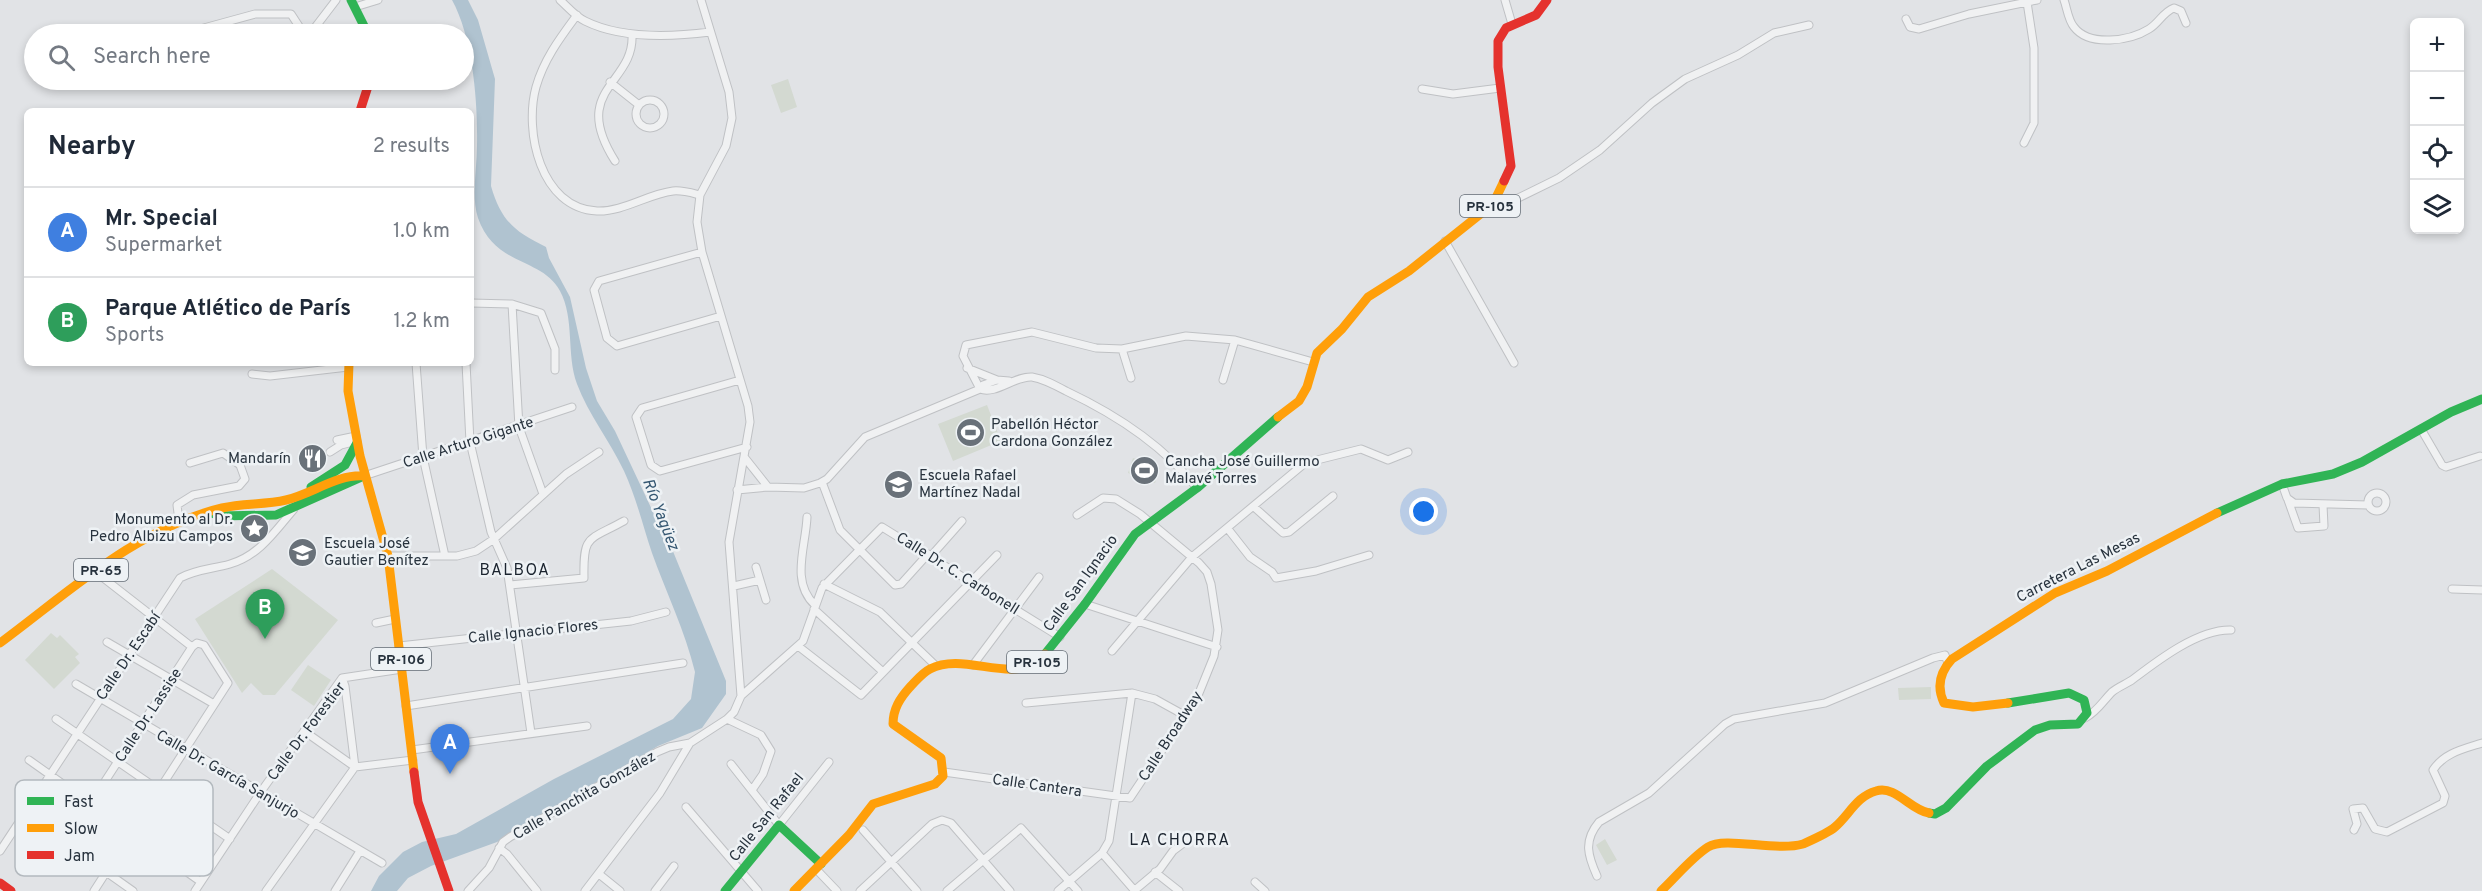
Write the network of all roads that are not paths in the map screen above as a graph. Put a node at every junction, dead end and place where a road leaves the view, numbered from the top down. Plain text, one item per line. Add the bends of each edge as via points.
1 (336, 0) edge
2 (378, 0) edge
3 (560, 0) edge
4 (701, 0) edge
5 (1505, 0) edge
6 (1547, 0) edge
7 (2037, 0) edge
8 (2064, 0) edge
9 (2027, 2) junction
10 (353, 4) edge
11 (577, 15) junction
12 (1906, 19) dead end
13 (2186, 23) dead end
14 (218, 24) edge
15 (298, 24) edge
16 (318, 24) edge
17 (363, 24) edge
18 (1512, 24) junction
19 (1809, 25) dead end
20 (710, 32) junction
21 (632, 34) junction
22 (610, 82) junction
23 (1500, 88) junction
24 (1422, 89) dead end
25 (367, 90) edge
26 (639, 105) junction
27 (361, 108) edge
28 (2024, 143) dead end
29 (615, 160) dead end
30 (700, 195) junction
31 (1493, 204) junction
32 (1445, 242) junction
33 (702, 252) junction
34 (474, 303) edge
35 (512, 304) junction
36 (721, 316) junction
37 (1235, 340) junction
38 (1122, 350) junction
39 (1313, 362) junction
40 (1514, 363) dead end
41 (342, 366) edge
42 (349, 366) edge
43 (416, 366) edge
44 (466, 366) edge
45 (967, 368) junction
46 (555, 370) dead end
47 (252, 374) dead end
48 (1131, 378) dead end
49 (741, 380) junction
50 (997, 380) junction
51 (1224, 380) dead end
52 (1009, 381) junction
53 (980, 389) junction
54 (2482, 399) edge
55 (572, 407) dead end
56 (519, 427) junction
57 (2421, 429) junction
58 (338, 440) dead end
59 (357, 440) junction
60 (470, 442) junction
61 (747, 447) junction
62 (2482, 448) edge
63 (330, 452) dead end
64 (598, 452) dead end
65 (1408, 452) dead end
66 (423, 457) junction
67 (2481, 457) edge
68 (744, 458) junction
69 (190, 463) dead end
70 (364, 476) junction
71 (822, 483) junction
72 (2282, 484) junction
73 (768, 487) junction
74 (1197, 488) junction
75 (737, 490) junction
76 (368, 492) junction
77 (543, 494) junction
78 (301, 496) junction
79 (1333, 496) dead end
80 (2287, 498) junction
81 (2323, 505) junction
82 (2368, 505) dead end
83 (1254, 507) junction
84 (295, 508) junction
85 (212, 513) junction
86 (1077, 515) dead end
87 (807, 517) dead end
88 (179, 521) junction
89 (624, 521) dead end
90 (962, 521) dead end
91 (1148, 523) junction
92 (1228, 529) junction
93 (494, 539) junction
94 (857, 550) junction
95 (930, 555) junction
96 (997, 555) dead end
97 (1369, 555) dead end
98 (388, 556) junction
99 (445, 556) junction
100 (1192, 557) junction
101 (756, 567) dead end
102 (97, 573) junction
103 (1039, 577) dead end
104 (760, 580) junction
105 (972, 581) junction
106 (824, 584) junction
107 (510, 585) junction
108 (734, 585) junction
109 (2451, 589) dead end
110 (2482, 590) edge
111 (766, 600) dead end
112 (1085, 604) junction
113 (815, 607) junction
114 (1015, 609) junction
115 (666, 612) dead end
116 (154, 617) junction
117 (395, 619) junction
118 (1137, 621) junction
119 (376, 623) dead end
120 (2231, 630) dead end
121 (515, 632) junction
122 (1060, 637) junction
123 (107, 642) dead end
124 (912, 642) junction
125 (0, 644) edge
126 (399, 646) junction
127 (798, 646) junction
128 (192, 647) junction
129 (1217, 647) junction
130 (1112, 651) dead end
131 (129, 654) junction
132 (683, 663) dead end
133 (1948, 663) junction
134 (973, 665) junction
135 (936, 666) junction
136 (402, 669) junction
137 (883, 672) junction
138 (342, 678) junction
139 (171, 681) junction
140 (76, 684) dead end
141 (524, 688) junction
142 (1132, 693) junction
143 (741, 696) junction
144 (100, 697) junction
145 (1026, 703) dead end
146 (214, 704) junction
147 (406, 706) junction
148 (1184, 715) junction
149 (2085, 718) junction
150 (56, 719) dead end
151 (727, 719) junction
152 (143, 724) junction
153 (587, 726) dead end
154 (304, 730) junction
155 (531, 733) junction
156 (76, 734) junction
157 (690, 743) junction
158 (2482, 743) edge
159 (186, 749) junction
160 (412, 755) junction
161 (28, 760) dead end
162 (829, 762) dead end
163 (118, 763) junction
164 (731, 764) dead end
165 (355, 767) junction
166 (944, 772) junction
167 (50, 775) junction
168 (47, 780) edge
169 (57, 780) edge
170 (107, 780) edge
171 (142, 780) edge
172 (165, 780) edge
173 (752, 790) junction
174 (260, 793) junction
175 (1116, 796) junction
176 (1130, 798) joint
177 (686, 807) dead end
178 (315, 824) junction
179 (779, 825) junction
180 (15, 828) edge
181 (213, 828) edge
182 (863, 830) dead end
183 (2354, 830) dead end
184 (230, 839) junction
185 (1189, 839) dead end
186 (499, 848) junction
187 (360, 850) junction
188 (0, 851) edge
189 (1102, 852) junction
190 (982, 859) junction
191 (891, 862) junction
192 (213, 864) edge
193 (381, 864) dead end
194 (675, 866) dead end
195 (819, 867) junction
196 (741, 872) junction
197 (1155, 872) junction
198 (599, 874) junction
199 (103, 876) edge
200 (112, 876) edge
201 (193, 876) edge
202 (205, 876) edge
203 (1597, 876) dead end
204 (1070, 881) junction
205 (201, 882) junction
206 (1255, 882) dead end
207 (0, 883) edge
208 (532, 889) edge
209 (11, 891) edge
210 (94, 891) edge
211 (133, 891) edge
212 (195, 891) edge
213 (266, 891) edge
214 (334, 891) edge
215 (449, 891) edge
216 (468, 891) edge
217 (585, 891) edge
218 (620, 891) edge
219 (654, 891) edge
220 (725, 891) edge
221 (758, 891) edge
222 (794, 891) edge
223 (837, 891) edge
224 (860, 891) edge
225 (917, 891) edge
226 (947, 891) edge
227 (1010, 891) edge
228 (1058, 891) edge
229 (1078, 891) edge
230 (1135, 891) edge
231 (1179, 891) edge
232 (1265, 891) edge
233 (1661, 891) edge

1 - 16 street
2 - 10 street
3 - 11 street
4 - 20 street
5 - 18 street
6 - 18 main road via 1536,15
7 - 9 street
8 - 13 street via 2076,30 2095,38 2137,36 2174,8 2181,11
9 - 12 street via 1918,29 1910,27
9 - 28 street via 2034,48 2034,123
10 - 17 main road
11 - 21 street via 598,26
11 - 30 street via 544,65 532,104 537,153 550,184 569,201 597,211 671,191
14 - 15 street via 255,14 291,14
18 - 23 main road, PR-105 via 1497,46
19 - 31 street via 1774,33 1738,55 1685,79 1573,169 1504,205
20 - 21 street
20 - 30 street via 729,92 732,118 726,146
21 - 22 street via 630,54
22 - 26 street
22 - 29 street via 601,102 599,122 604,143
23 - 24 street via 1453,94
23 - 31 main road, PR-105 via 1510,166
25 - 27 main road
26 - 26 street via 636,117 644,127 651,128 662,121 658,102 645,101
30 - 33 street via 696,211
31 - 32 main road, PR-105
32 - 39 main road, PR-105 via 1409,271 1375,290 1321,347
32 - 40 street
33 - 36 street
33 - 36 street via 599,281 594,290 604,329 607,338 617,346
34 - 35 street
35 - 46 street via 541,313 555,350
35 - 56 street
36 - 49 street
37 - 38 street via 1186,336
37 - 39 street
37 - 51 street
38 - 45 street via 1096,348 1032,332 966,345 963,356
38 - 48 street
39 - 74 main road, Calle San Ignacio / PR-105 via 1299,401
41 - 47 street via 270,376
42 - 59 main road, PR-106 via 348,391
43 - 66 street
44 - 60 street
45 - 50 street
45 - 53 street
49 - 61 street via 750,422
49 - 61 street via 642,408 636,417 651,465 660,471
50 - 52 street
50 - 53 street
52 - 53 street
52 - 74 street via 1038,378 1109,412 1176,463
53 - 71 street via 865,436
54 - 57 main road, Carretera Las Mesas
55 - 56 street, Calle Arturo Gigante
56 - 60 street, Calle Arturo Gigante
56 - 77 street
57 - 67 street via 2439,462 2446,467
57 - 72 main road, Carretera Las Mesas via 2333,474
58 - 59 street
59 - 63 street
59 - 70 main road, PR-106
59 - 78 main road via 345,465
60 - 66 street, Calle Arturo Gigante
60 - 93 street
61 - 68 street
62 - 67 street
64 - 77 street
65 - 83 street via 1388,460 1361,449 1350,450 1310,461
66 - 70 street, Calle Arturo Gigante
66 - 99 street
68 - 73 street
68 - 75 street
69 - 88 street via 223,453 240,465 245,479 239,486 193,495 177,505
70 - 76 main road, PR-106
70 - 78 main road, PR-65 via 352,475
70 - 84 main road, PR-65
71 - 73 street via 804,488
71 - 94 street via 837,525
72 - 80 street
72 - 133 main road, Carretera Las Mesas via 2239,501 2107,571 2055,593 2017,614
73 - 75 street
74 - 91 main road, Calle San Ignacio / PR-105
75 - 108 street via 729,542
76 - 84 main road via 350,490 303,510
76 - 98 main road, PR-106
77 - 93 street
78 - 85 main road, PR-65 via 274,504 222,508
79 - 83 street via 1283,533
80 - 81 street via 2301,505
80 - 81 street via 2298,528 2324,526
81 - 82 street
83 - 92 street
84 - 85 main road, PR-65 via 276,515
84 - 116 street, Calle Dr. Escabí via 261,547 247,557 180,578
85 - 88 main road, PR-65
86 - 91 street, Calle Broadway via 1100,500 1112,498
87 - 113 street via 802,585
88 - 102 main road, PR-65 via 158,530
89 - 107 street via 586,543 584,578
90 - 95 street
91 - 100 street, Calle Broadway
91 - 112 main road, Calle San Ignacio / PR-105 via 1126,543
92 - 97 street via 1250,557 1276,578 1316,572
92 - 100 street
93 - 99 street via 476,551
93 - 107 street via 505,558
94 - 95 street, Calle Dr. C. Carbonell via 886,527
94 - 95 street via 895,585 901,584
94 - 106 street
95 - 105 street, Calle Dr. C. Carbonell
96 - 105 street
98 - 99 street
98 - 117 main road, PR-106
100 - 118 street
100 - 129 street, Calle Broadway via 1209,578
101 - 104 street
102 - 116 street
102 - 125 main road, PR-65
103 - 114 street
104 - 108 street
104 - 111 street
105 - 114 street, Calle Dr. C. Carbonell
105 - 124 street
106 - 113 street
106 - 124 street via 880,612
107 - 121 street
108 - 143 street
109 - 110 street
112 - 118 street
112 - 122 main road, Calle San Ignacio / PR-105
113 - 127 street via 807,633
113 - 137 street
114 - 122 street, Calle Dr. C. Carbonell
114 - 134 street
115 - 121 street, Calle Ignacio Flores via 631,621
116 - 128 street
116 - 131 street, Calle Dr. Escabí
117 - 119 street
117 - 126 main road, PR-106
118 - 129 street
118 - 130 street
120 - 149 street via 2217,631 2154,663
121 - 126 street, Calle Ignacio Flores
121 - 141 street
122 - 134 main road, Calle San Ignacio / PR-105 via 1029,667 1008,670
123 - 131 street
124 - 135 street
124 - 137 street
126 - 136 main road, PR-106
127 - 137 street via 861,695
127 - 143 street
128 - 139 street, Calle Dr. Lassise
128 - 146 street via 197,643 204,645 228,683
129 - 148 street, Calle Broadway via 1201,690
131 - 139 street
131 - 144 street, Calle Dr. Escabí
132 - 141 street
133 - 149 main road via 1941,674 1939,689 1942,700 1951,706 1971,708 2069,693 2086,704
133 - 203 street via 1945,655 1933,658 1825,702 1742,717 1725,724 1650,793 1599,822 1588,840 1587,852
134 - 135 main road, Calle San Ignacio / PR-105
135 - 166 main road via 903,693 892,712 893,724 941,758
136 - 138 street, Calle Dr. Forestier
136 - 147 main road, PR-106
138 - 154 street, Calle Dr. Forestier
138 - 165 street
139 - 146 street
139 - 152 street, Calle Dr. Lassise
140 - 144 street, Calle Dr. García Sanjurjo
141 - 147 street
141 - 155 street
142 - 145 street
142 - 148 street via 1155,699
142 - 175 street
143 - 151 street
144 - 152 street, Calle Dr. García Sanjurjo
144 - 156 street, Calle Dr. Escabí
146 - 159 street
147 - 160 main road, PR-106
148 - 176 street, Calle Broadway
149 - 233 main road via 2073,726 2048,723 2034,730 1980,772 1946,809 1935,814 1921,812 1892,792 1877,790 1860,799 1834,828 1808,842 1768,848 1726,843 1709,846
150 - 156 street
151 - 157 street
151 - 173 street via 761,735 771,752
152 - 159 street, Calle Dr. García Sanjurjo
152 - 163 street, Calle Dr. Lassise
153 - 155 street
154 - 165 street
154 - 174 street, Calle Dr. Forestier
155 - 160 street
156 - 163 street
156 - 167 street, Calle Dr. Escabí
157 - 186 street, Calle Panchita González via 657,753 510,837
157 - 198 street via 660,793
158 - 183 street via 2439,761 2433,770 2445,796 2443,803 2387,832 2375,830 2363,808 2358,807 2353,809 2357,824
159 - 172 street
159 - 174 street, Calle Dr. García Sanjurjo
160 - 165 street
160 - 215 main road, PR-106 via 418,802
161 - 167 street
162 - 179 street, Calle San Rafael
163 - 170 street, Calle Dr. Lassise
163 - 171 street
164 - 173 street
165 - 178 street
166 - 175 street, Calle Cantera
166 - 195 main road via 935,784 873,804
167 - 168 street, Calle Dr. Escabí
167 - 169 street
173 - 179 street
174 - 178 street, Calle Dr. García Sanjurjo
174 - 184 street, Calle Dr. Forestier
175 - 176 street, Calle Cantera
175 - 189 street via 1111,836
177 - 196 street
178 - 187 street, Calle Dr. García Sanjurjo
178 - 213 street
179 - 195 main road
179 - 196 main road, Calle San Rafael
180 - 188 street, Calle Dr. Escabí
181 - 184 street
182 - 191 street
184 - 192 street, Calle Dr. Forestier
185 - 197 street
186 - 208 street
186 - 216 street, Calle Panchita González via 489,868
187 - 193 street, Calle Dr. García Sanjurjo
187 - 214 street
189 - 204 street
189 - 230 street
190 - 191 street via 948,821 936,821
190 - 204 street via 1016,829 1024,829
190 - 226 street
190 - 227 street
191 - 224 street
191 - 225 street
194 - 219 street
195 - 222 main road
195 - 223 street
196 - 220 main road, Calle San Rafael
196 - 221 street
197 - 230 street
197 - 231 street
198 - 217 street
198 - 218 street
199 - 210 street
200 - 211 street
201 - 205 street
202 - 205 street, Calle Dr. Forestier
204 - 228 street
204 - 229 street
205 - 212 street, Calle Dr. Forestier
206 - 232 street
207 - 209 main road

